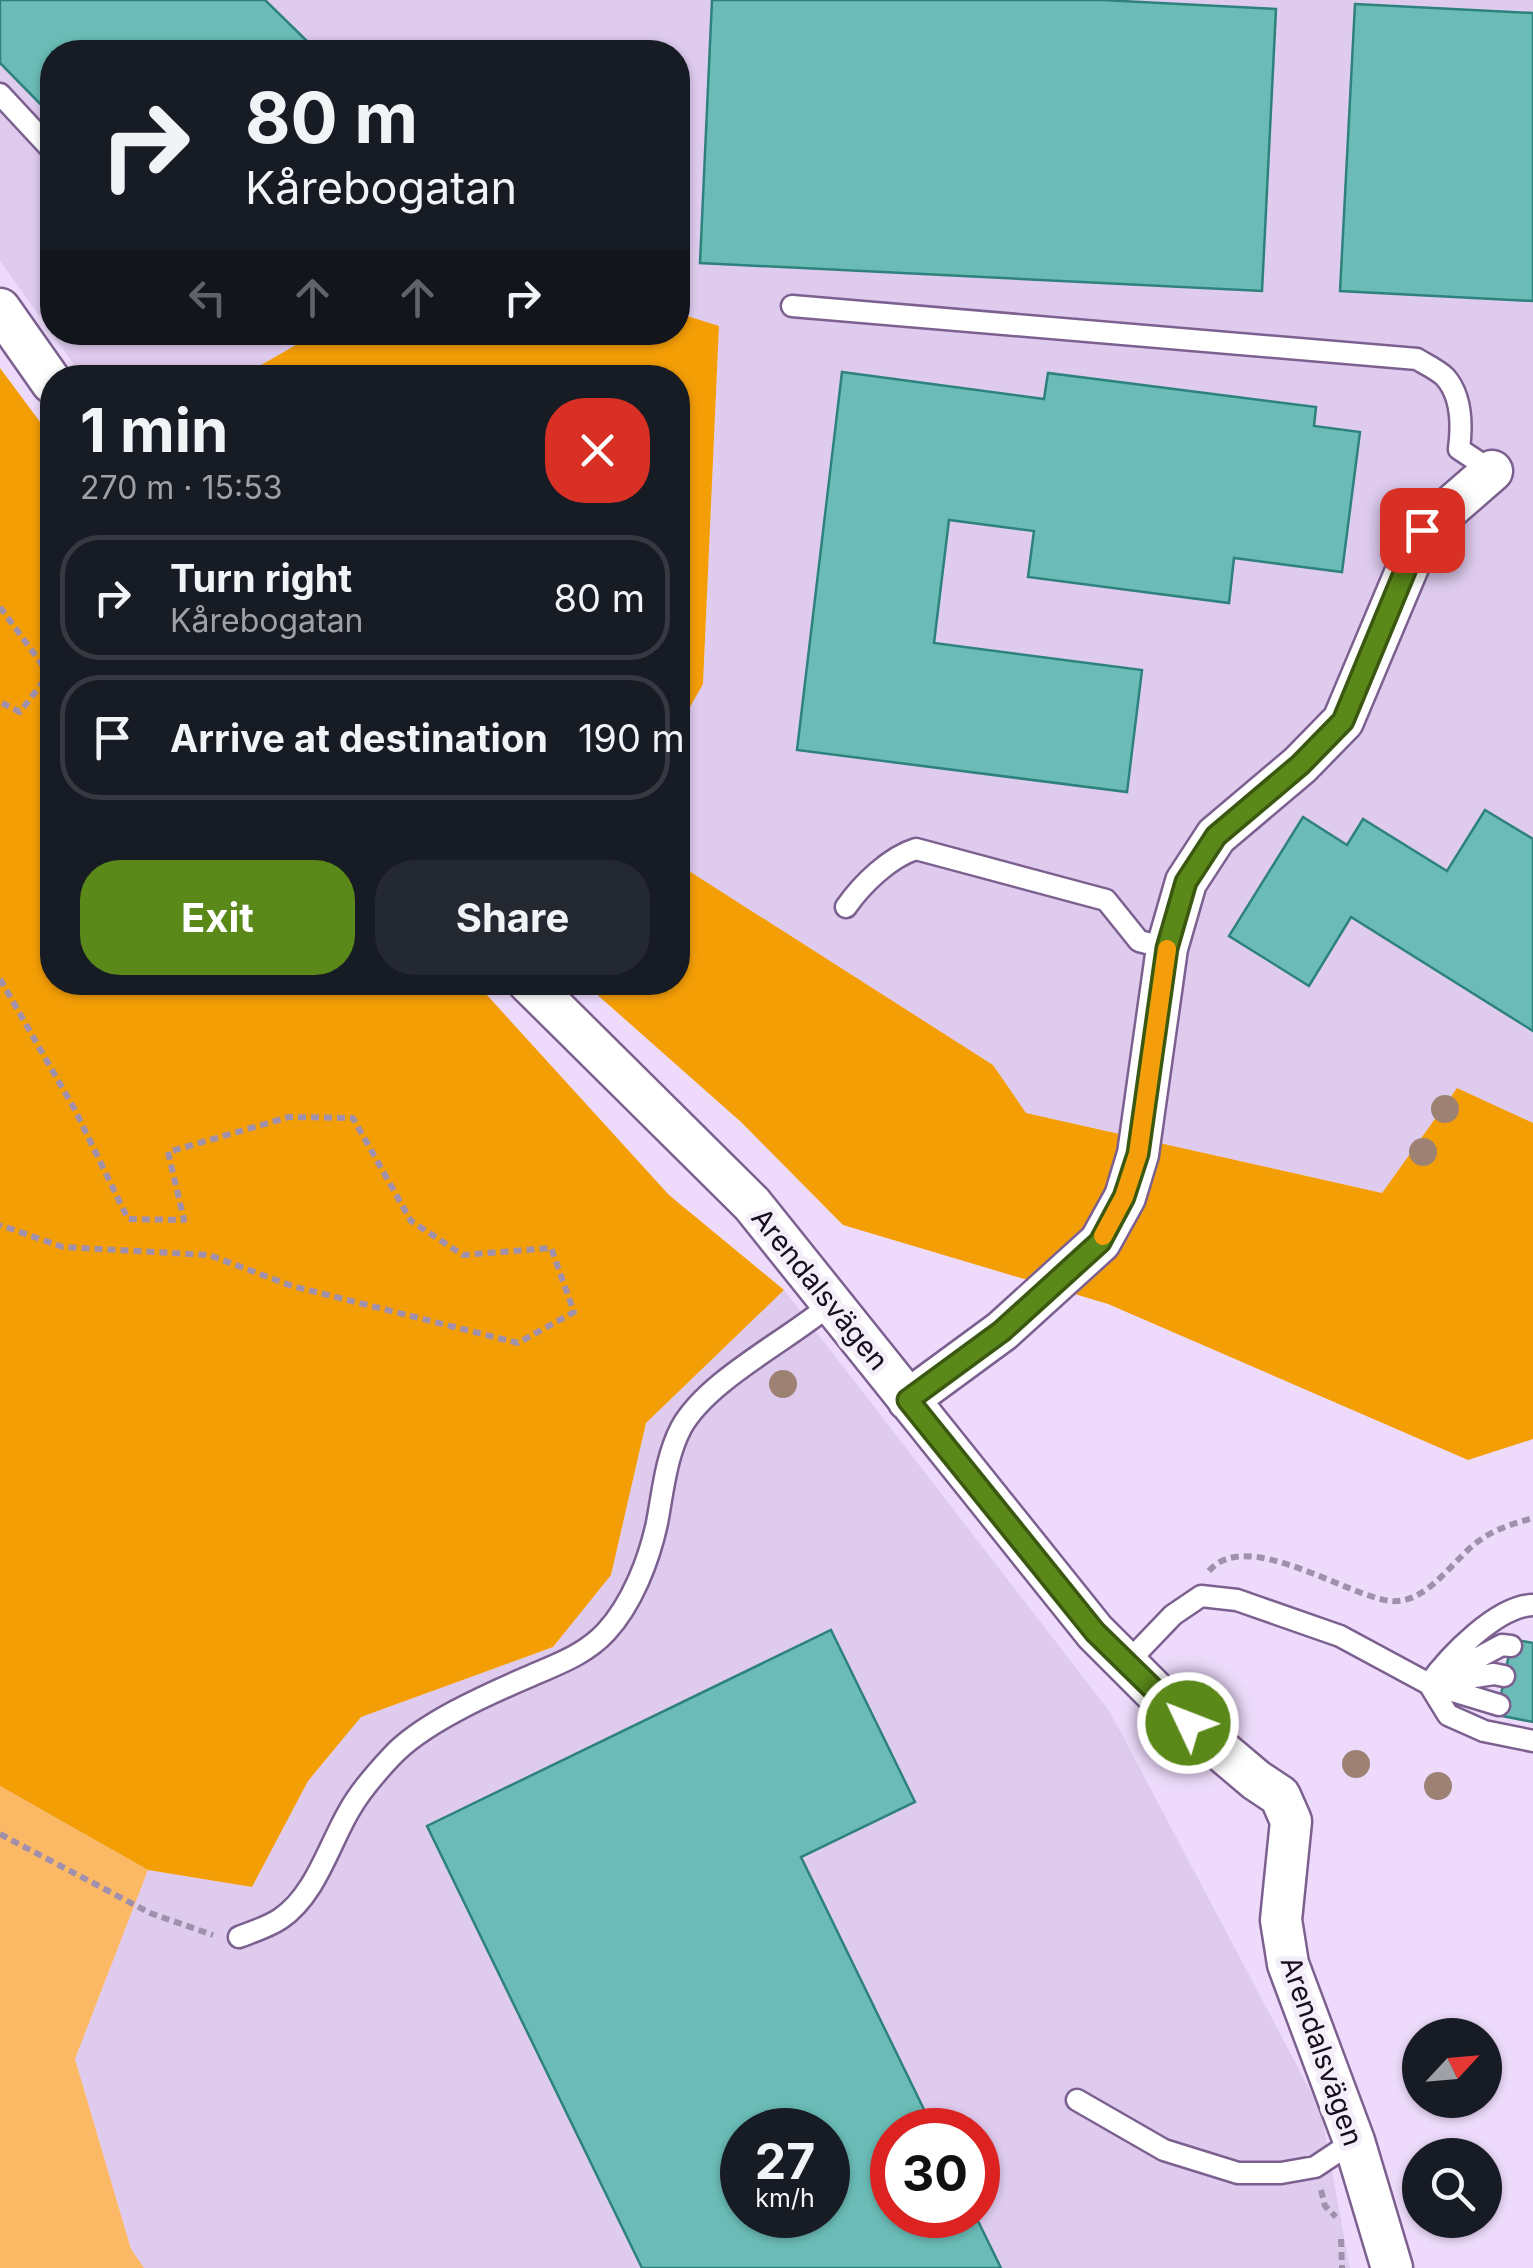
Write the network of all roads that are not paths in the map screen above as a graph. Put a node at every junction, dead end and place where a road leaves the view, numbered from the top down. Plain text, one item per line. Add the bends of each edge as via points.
1 (0, 94) edge
2 (40, 137) edge
3 (792, 306) dead end
4 (0, 309) edge
5 (40, 366) edge
6 (1492, 472) joint
7 (846, 907) dead end
8 (1167, 948) junction
9 (541, 995) edge
10 (832, 1303) junction
11 (908, 1400) junction
12 (1533, 1605) edge
13 (1510, 1646) dead end
14 (1126, 1664) junction
15 (1499, 1675) dead end
16 (1429, 1684) junction
17 (1499, 1705) dead end
18 (1533, 1741) edge
19 (239, 1937) road end
20 (1076, 2100) dead end
21 (1354, 2140) junction
22 (1392, 2268) edge

1 - 2 lane
3 - 6 lane via 1417,359 1445,378 1458,404 1459,449
4 - 5 street
6 - 8 street via 1422,530 1343,721 1216,836 1186,882
7 - 8 lane via 903,853 916,849 1106,900 1139,941
8 - 11 street via 1138,1154 1100,1242 1002,1331
9 - 10 street, Arendalsvägen via 752,1204
10 - 11 street, Arendalsvägen
10 - 19 lane via 704,1398 682,1426 639,1577 606,1633 586,1650 405,1744 350,1808 296,1905
11 - 14 street, Arendalsvägen
12 - 16 lane via 1502,1614
13 - 16 lane via 1502,1644
14 - 16 lane via 1201,1596 1237,1600 1340,1636
14 - 21 street, Arendalsvägen via 1280,1796 1290,1821 1281,1920 1288,1964
15 - 16 lane
16 - 17 lane
16 - 18 lane via 1448,1715 1484,1732
20 - 21 lane via 1164,2150 1238,2173 1316,2167
21 - 22 street, Arendalsvägen

